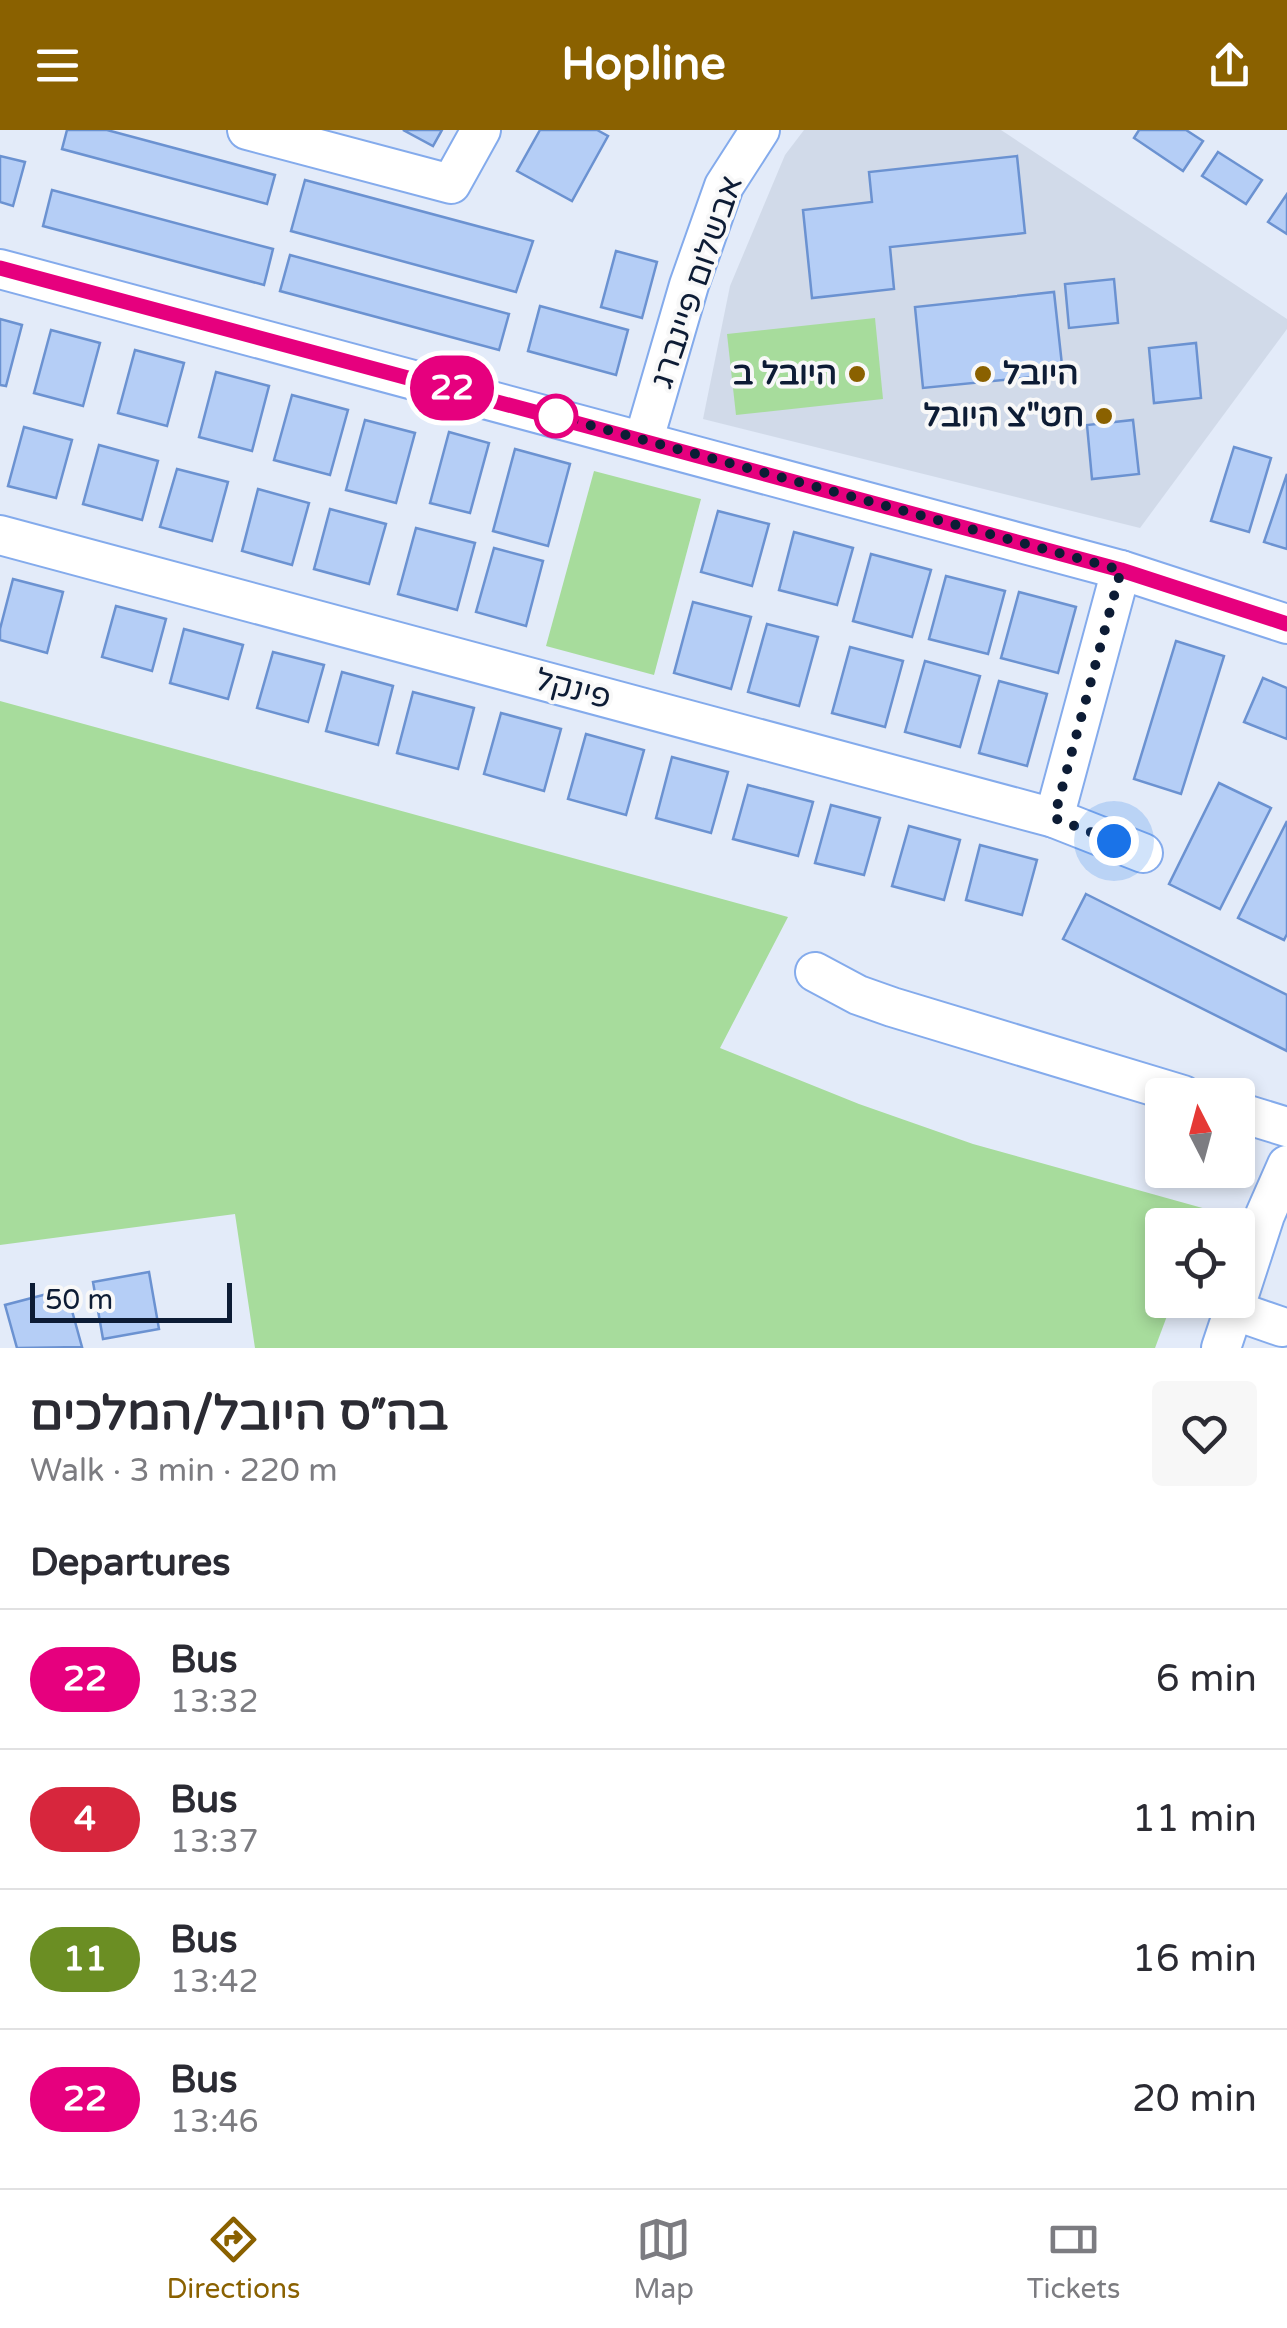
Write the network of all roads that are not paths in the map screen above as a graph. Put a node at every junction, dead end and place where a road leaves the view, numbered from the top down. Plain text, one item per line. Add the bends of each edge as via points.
1 (247, 130) edge
2 (481, 130) edge
3 (760, 130) edge
4 (0, 268) edge
5 (644, 439) junction
6 (0, 535) edge
7 (1121, 570) junction
8 (1287, 624) edge
9 (1054, 818) junction
10 (1143, 853) dead end
11 (815, 972) dead end
12 (1145, 1084) edge
13 (1255, 1117) edge
14 (1287, 1127) edge
15 (1287, 1165) edge
16 (1255, 1245) edge
17 (1255, 1312) edge
18 (1231, 1318) edge
19 (1282, 1326) dead end
20 (1221, 1348) edge

1 - 2 street via 451,184
3 - 5 street, אבשלום פיינברג via 724,186
4 - 5 street
5 - 7 street
6 - 9 street, פינקל
7 - 8 street
7 - 9 street
9 - 10 street, פינקל
11 - 12 street via 858,996
13 - 14 street
15 - 16 street
17 - 19 street
18 - 20 street

